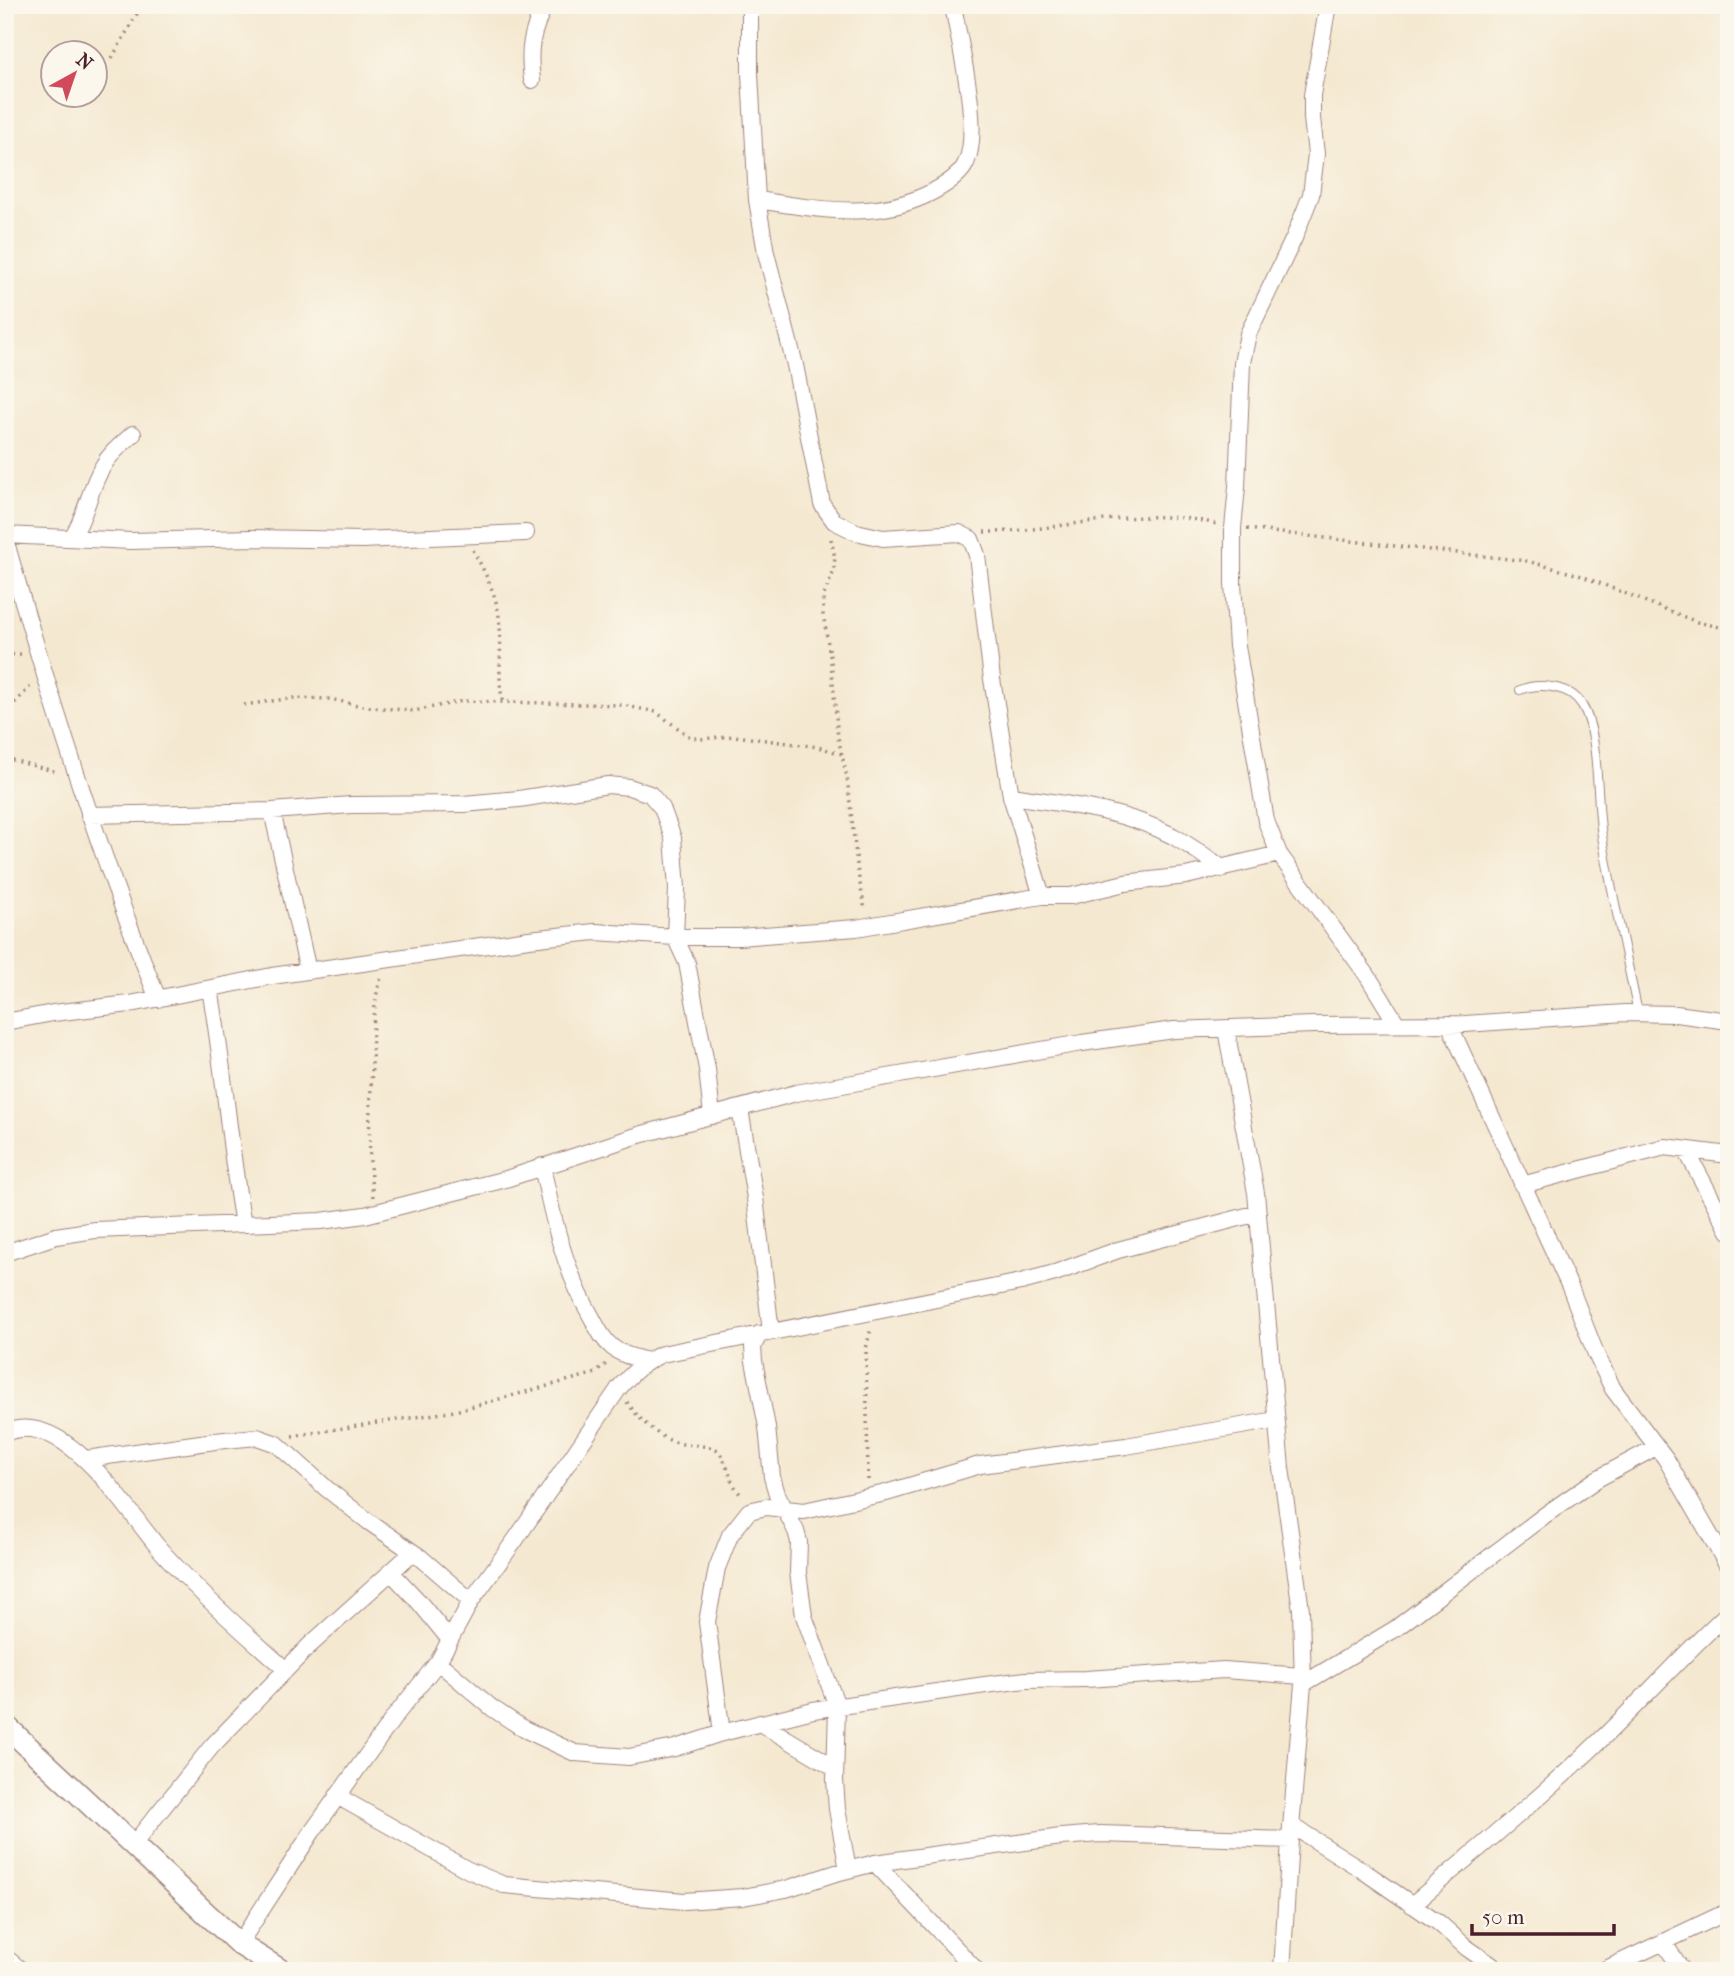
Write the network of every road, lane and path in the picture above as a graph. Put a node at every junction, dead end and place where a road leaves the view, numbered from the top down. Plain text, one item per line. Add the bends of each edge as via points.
1 (142, 5) edge
2 (545, 5) edge
3 (750, 5) edge
4 (953, 5) edge
5 (1328, 5) edge
6 (112, 58) dead end
7 (532, 80) dead end
8 (757, 200) junction
9 (133, 434) dead end
10 (1233, 528) junction
11 (526, 533) dead end
12 (959, 533) junction
13 (466, 536) junction
14 (830, 536) dead end
15 (5, 537) edge
16 (72, 537) junction
17 (1729, 629) edge
18 (43, 674) junction
19 (1520, 690) dead end
20 (503, 703) junction
21 (244, 705) dead end
22 (5, 713) edge
23 (842, 754) junction
24 (5, 758) edge
25 (75, 774) junction
26 (1011, 796) junction
27 (272, 811) junction
28 (89, 815) junction
29 (1279, 854) junction
30 (1223, 869) junction
31 (1042, 896) junction
32 (870, 925) junction
33 (675, 937) junction
34 (388, 958) junction
35 (308, 971) junction
36 (209, 989) junction
37 (158, 999) junction
38 (1638, 1013) junction
39 (1729, 1021) edge
40 (5, 1022) edge
41 (1397, 1024) junction
42 (1449, 1024) junction
43 (1226, 1029) junction
44 (740, 1109) junction
45 (712, 1116) junction
46 (1687, 1152) junction
47 (1729, 1155) edge
48 (542, 1166) junction
49 (1522, 1185) junction
50 (376, 1213) junction
51 (1258, 1213) junction
52 (243, 1224) junction
53 (1729, 1231) edge
54 (5, 1253) edge
55 (875, 1312) junction
56 (765, 1333) junction
57 (614, 1349) junction
58 (647, 1361) junction
59 (619, 1388) junction
60 (1276, 1420) junction
61 (5, 1433) edge
62 (274, 1443) junction
63 (1656, 1447) junction
64 (86, 1459) junction
65 (869, 1496) junction
66 (758, 1507) junction
67 (784, 1509) junction
68 (413, 1552) junction
69 (1729, 1567) edge
70 (390, 1572) junction
71 (471, 1601) junction
72 (1729, 1612) edge
73 (450, 1640) junction
74 (438, 1662) junction
75 (286, 1670) junction
76 (1303, 1680) junction
77 (837, 1706) junction
78 (760, 1723) junction
79 (5, 1725) edge
80 (722, 1732) junction
81 (834, 1767) junction
82 (337, 1796) junction
83 (1290, 1832) junction
84 (132, 1846) junction
85 (875, 1863) junction
86 (848, 1870) junction
87 (1412, 1905) junction
88 (1729, 1911) edge
89 (1663, 1942) junction
90 (239, 1944) junction
91 (5, 1958) edge
92 (22, 1971) edge
93 (282, 1971) edge
94 (977, 1971) edge
95 (1282, 1971) edge
96 (1500, 1971) edge
97 (1602, 1971) edge
98 (1683, 1971) edge

1 - 6 path
2 - 7 street via 528,52
3 - 8 street
4 - 8 street via 969,106 971,138 966,165 946,184 912,203 878,210 835,211
5 - 10 street via 1312,95 1316,154 1311,195 1248,334 1242,363
8 - 12 street via 822,504 834,521 883,538
9 - 16 street via 103,466
10 - 12 path via 1188,518 1117,517 1010,532
10 - 17 path via 1527,561 1579,575 1697,622
10 - 29 street via 1237,646 1266,821
11 - 13 street
12 - 26 street via 971,539 977,555
13 - 16 street via 143,541
13 - 20 path via 498,609
14 - 23 path via 835,558 822,614
15 - 16 street
15 - 18 street
18 - 22 path
18 - 25 street
19 - 38 lane via 1531,685 1569,692 1582,704 1592,729 1602,834
20 - 21 path via 463,701 414,711 330,699 293,698
20 - 23 path via 639,707 656,712 690,737 735,736
23 - 32 path
24 - 25 path
25 - 28 street
26 - 30 street via 1104,812 1149,826
26 - 31 street
27 - 28 street
27 - 33 street via 464,804 608,785 629,787 650,794 663,808 673,838
27 - 35 street
28 - 37 street
29 - 30 street
29 - 41 street
30 - 31 street via 1071,896
31 - 32 street
32 - 33 street via 740,937
33 - 34 street via 596,932
33 - 45 street via 689,973
34 - 35 street
34 - 50 path via 378,986 373,1027 369,1166
35 - 36 street
36 - 37 street
36 - 52 street
37 - 40 street
38 - 39 street
38 - 42 street
41 - 42 street
41 - 43 street
42 - 49 street
43 - 44 street via 1174,1030 1069,1046 796,1093
43 - 51 street
44 - 45 street
44 - 56 street via 755,1198
45 - 48 street
46 - 47 street
46 - 49 street via 1665,1147
46 - 53 street
48 - 50 street
48 - 57 street via 569,1273 603,1338
49 - 63 street via 1613,1389
50 - 52 street
51 - 55 street via 1118,1250 1021,1282
51 - 60 street
52 - 54 street via 95,1230 56,1236
55 - 56 street
55 - 65 path via 866,1349
56 - 58 street
56 - 67 street via 753,1347 754,1361 772,1476
57 - 58 street
57 - 62 path via 596,1373 455,1411 291,1436
58 - 59 street
59 - 66 path via 632,1410 663,1436 716,1449 739,1493
59 - 71 street
60 - 65 street via 980,1465
60 - 76 street via 1301,1610
61 - 64 street via 17,1427 43,1431
62 - 64 street via 257,1437
62 - 68 street via 369,1522
63 - 69 street
63 - 76 street via 1597,1479 1545,1515 1395,1629
64 - 75 street via 192,1583
65 - 67 street via 804,1511
66 - 67 street
66 - 80 street via 742,1518 730,1535 710,1597 707,1622
67 - 77 street via 799,1542 804,1616
68 - 70 street
68 - 71 street
70 - 73 street
70 - 75 street
71 - 73 street
72 - 87 street via 1563,1776
73 - 74 street
74 - 80 street via 492,1708 575,1753 629,1757
74 - 82 street
75 - 84 street via 212,1746
76 - 77 street via 1224,1670 1133,1674 1026,1680
76 - 83 street
77 - 78 street
77 - 81 street
78 - 80 street
78 - 81 street
79 - 84 street
81 - 86 street
82 - 86 street via 468,1870 504,1885 684,1901 775,1891
82 - 90 street
83 - 85 street via 1100,1834
83 - 87 street via 1362,1870
83 - 95 street
84 - 90 street
85 - 86 street
85 - 94 street
87 - 96 street
88 - 89 street
89 - 97 street
89 - 98 street
90 - 93 street
91 - 92 street

